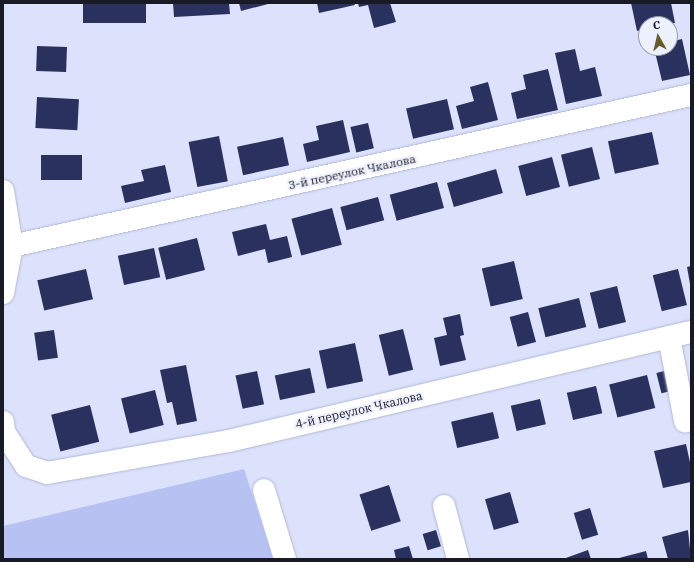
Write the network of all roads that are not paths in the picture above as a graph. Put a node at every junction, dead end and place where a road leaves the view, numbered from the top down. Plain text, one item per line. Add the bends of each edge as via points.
1 (691, 95) edge
2 (3, 191) edge
3 (12, 246) junction
4 (3, 293) edge
5 (691, 332) edge
6 (669, 337) junction
7 (685, 420) dead end
8 (3, 422) edge
9 (264, 490) dead end
10 (444, 506) dead end
11 (279, 558) edge
12 (458, 559) edge

1 - 3 street, 3-й переулок Чкалова
2 - 3 street
3 - 4 street
5 - 6 street, 4-й переулок Чкалова
6 - 7 street
6 - 8 street, 4-й переулок Чкалова via 229,441 47,473 26,466 4,432
9 - 11 street
10 - 12 street

